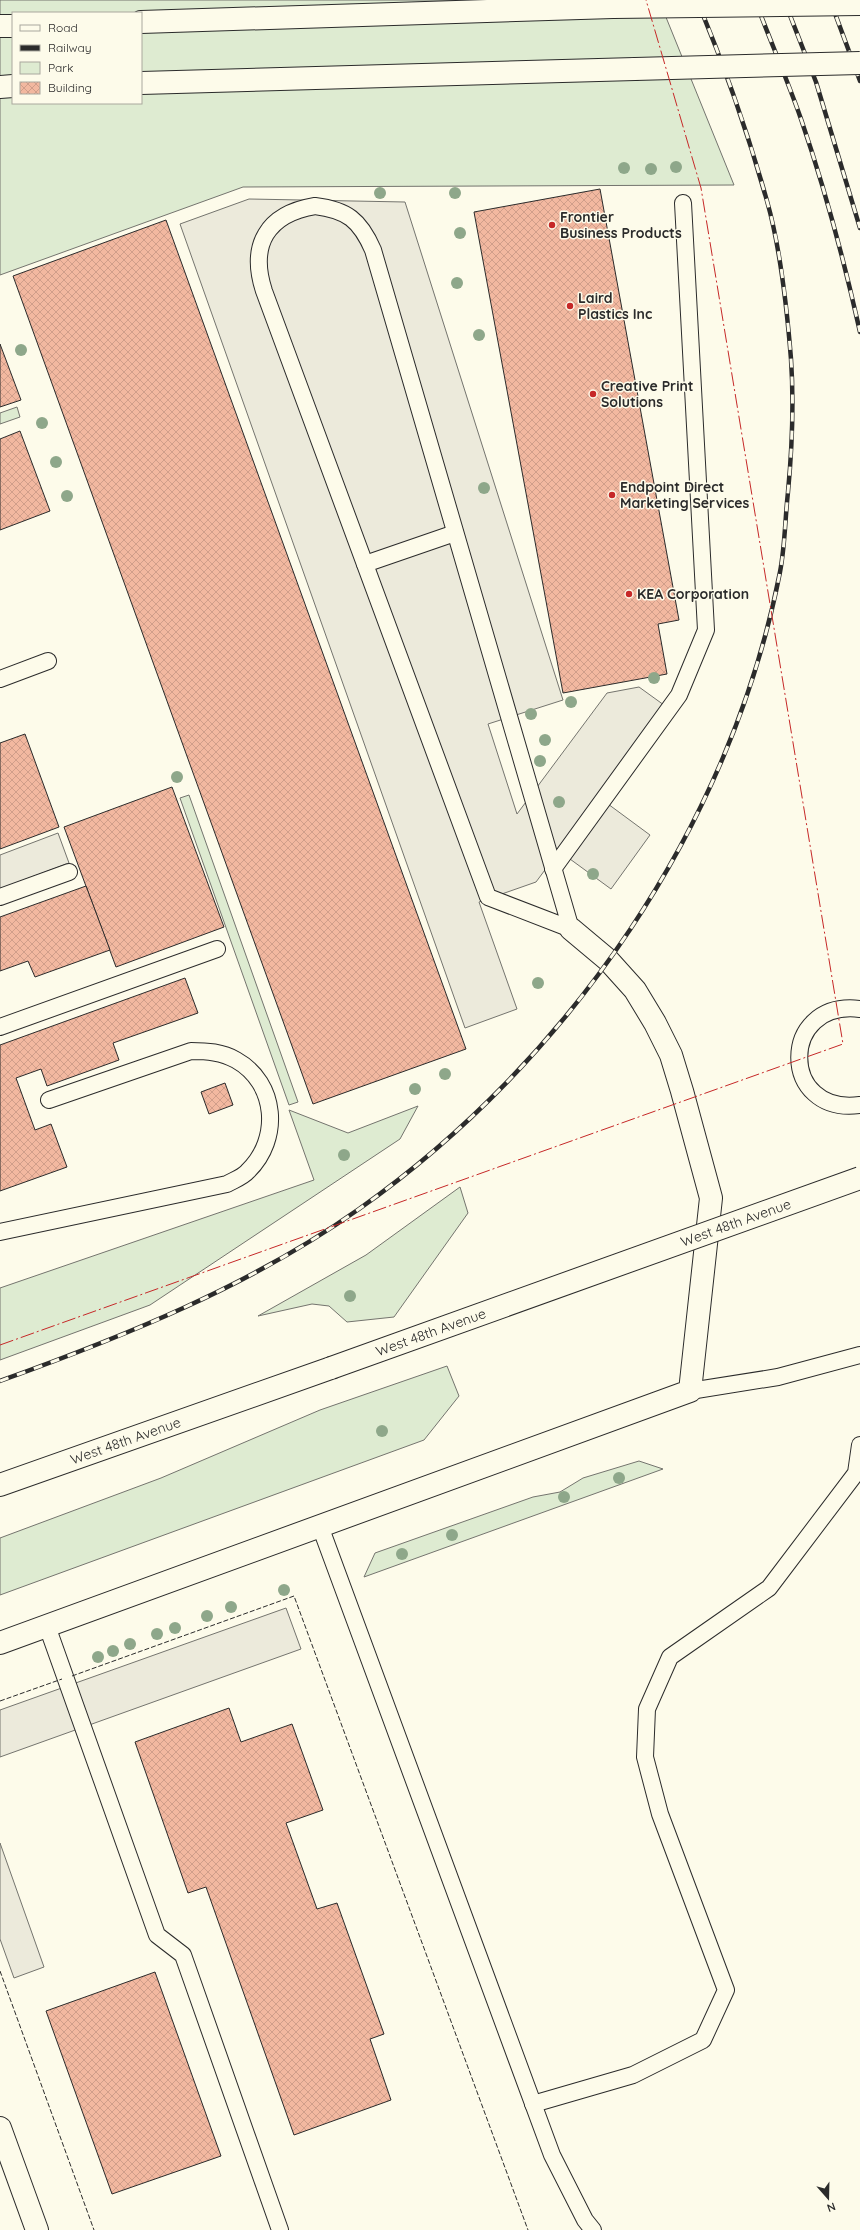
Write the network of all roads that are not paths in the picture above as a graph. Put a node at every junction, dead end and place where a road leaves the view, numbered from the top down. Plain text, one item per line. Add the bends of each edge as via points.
1 (860, 4) edge
2 (0, 16) edge
3 (12, 16) edge
4 (142, 20) edge
5 (0, 26) edge
6 (12, 26) edge
7 (860, 63) edge
8 (142, 83) edge
9 (12, 86) edge
10 (0, 87) edge
11 (683, 203) dead end
12 (455, 533) junction
13 (365, 564) junction
14 (48, 661) dead end
15 (0, 679) edge
16 (553, 869) junction
17 (69, 872) dead end
18 (0, 897) edge
19 (571, 929) junction
20 (217, 949) dead end
21 (860, 1009) edge
22 (0, 1027) edge
23 (49, 1100) dead end
24 (860, 1105) edge
25 (860, 1178) edge
26 (0, 1232) edge
27 (860, 1355) edge
28 (690, 1391) junction
29 (860, 1445) edge
30 (0, 1485) edge
31 (320, 1526) junction
32 (47, 1626) junction
33 (0, 1643) edge
34 (533, 2104) junction
35 (0, 2128) edge
36 (589, 2227) edge
37 (37, 2230) edge
38 (280, 2230) edge

1 - 4 main road, bridge
2 - 3 main road
5 - 6 main road
7 - 8 main road, bridge
9 - 10 main road
11 - 16 lane via 706,630 679,695
12 - 13 lane
12 - 13 lane via 375,258 365,232 352,218 335,208 315,206 296,209 279,219 266,234 258,252 258,272
12 - 16 lane
13 - 19 lane via 488,897
14 - 15 lane
16 - 19 lane
17 - 18 lane
19 - 28 main road via 608,960 635,990 655,1023 671,1056 711,1198
20 - 22 lane
21 - 24 lane via 845,1007 829,1011 815,1020 804,1034 799,1050 799,1066 805,1082 816,1095 830,1104 847,1107
23 - 26 lane via 191,1051 214,1052 235,1059 253,1072 265,1091 271,1112 270,1134 261,1155 247,1172 227,1184
25 - 30 main road, West 48th Avenue, bridge
27 - 28 lane via 778,1377
28 - 31 main road
29 - 34 lane via 856,1473 769,1588 670,1657 647,1709 645,1758 660,1814 726,1990 703,2040 633,2075
31 - 32 main road
31 - 34 lane
32 - 33 main road
32 - 38 lane via 158,1935 183,1955
34 - 36 lane via 552,2155
35 - 37 main road

